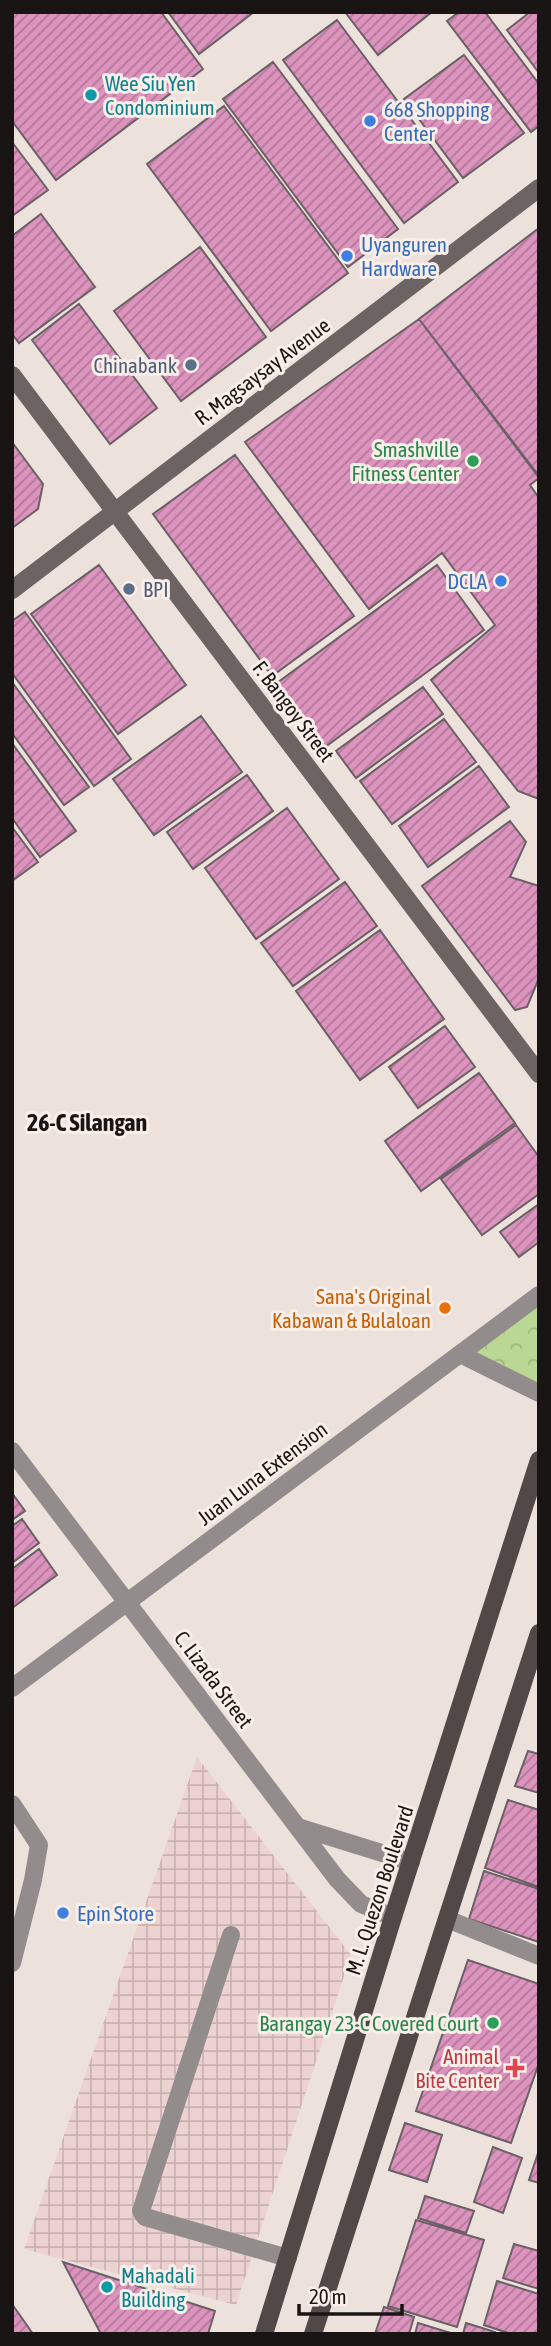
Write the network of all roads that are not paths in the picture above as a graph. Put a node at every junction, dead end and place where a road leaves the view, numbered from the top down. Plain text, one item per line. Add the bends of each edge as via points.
1 (539, 188) edge
2 (12, 375) edge
3 (116, 511) junction
4 (12, 590) edge
5 (539, 1074) edge
6 (539, 1295) edge
7 (460, 1354) junction
8 (539, 1393) edge
9 (12, 1451) edge
10 (539, 1460) edge
11 (127, 1602) junction
12 (539, 1633) edge
13 (12, 1688) edge
14 (12, 1804) edge
15 (298, 1827) junction
16 (411, 1862) junction
17 (393, 1917) junction
18 (447, 1919) junction
19 (231, 1935) dead end
20 (539, 1956) edge
21 (12, 1963) edge
22 (288, 2258) junction
23 (264, 2334) edge
24 (313, 2334) edge

1 - 3 street, R. Magsaysay Avenue
2 - 3 street, F. Bangoy Street
3 - 4 street, R. Magsaysay Avenue
3 - 5 street, F. Bangoy Street
6 - 7 street, Juan Luna Extension
7 - 8 street
7 - 11 street, Juan Luna Extension
9 - 11 street, C. Lizada Street
10 - 16 main road, M. L. Quezon Boulevard
11 - 13 street, Juan Luna Extension
11 - 15 street, C. Lizada Street
12 - 18 main road
14 - 21 street via 39,1845
15 - 16 street
15 - 17 street, C. Lizada Street via 361,1904
16 - 17 main road, M. L. Quezon Boulevard
17 - 22 main road, M. L. Quezon Boulevard
18 - 20 street
18 - 24 main road
19 - 22 street via 141,2211 145,2217
22 - 23 main road, M. L. Quezon Boulevard

